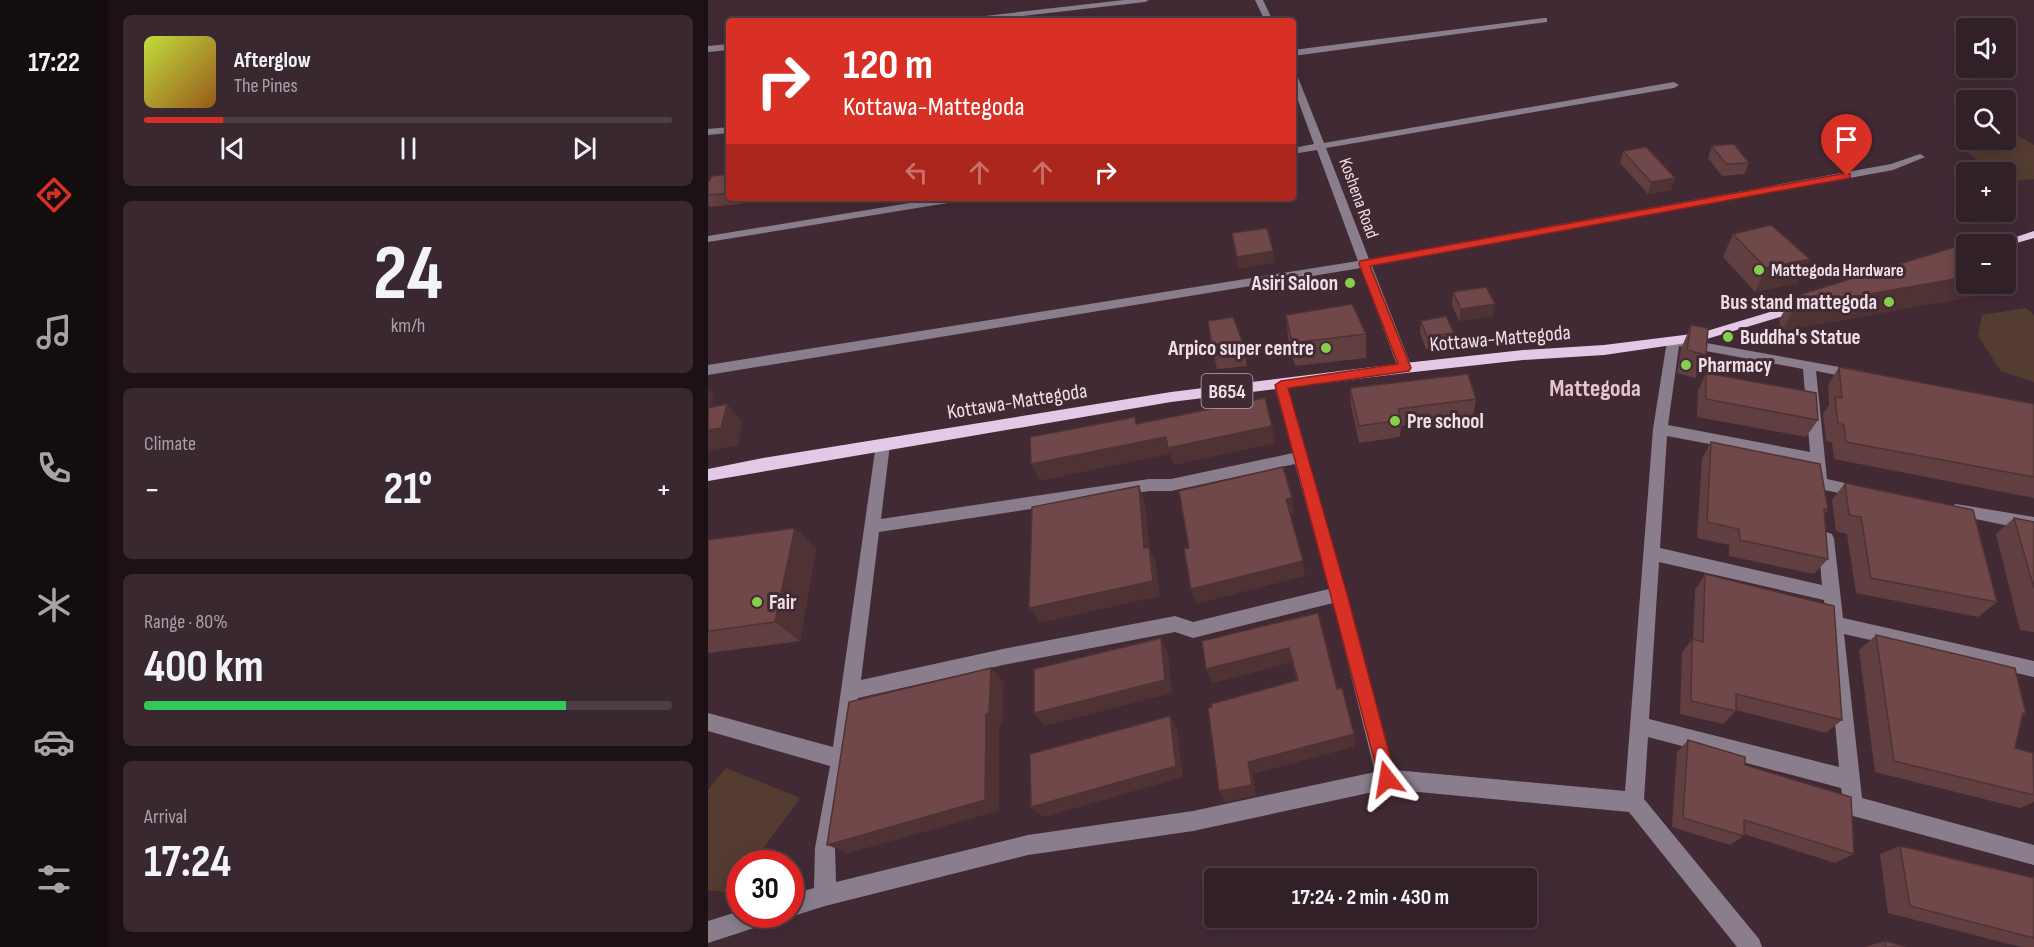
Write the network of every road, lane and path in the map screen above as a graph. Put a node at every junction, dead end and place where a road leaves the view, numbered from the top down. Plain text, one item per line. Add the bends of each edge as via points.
1 (1145, 0) edge
2 (1259, 0) edge
3 (985, 18) edge
4 (1268, 18) edge
5 (1544, 20) dead end
6 (726, 47) edge
7 (708, 49) edge
8 (1296, 54) edge
9 (1296, 83) edge
10 (1674, 85) dead end
11 (726, 129) edge
12 (708, 132) edge
13 (1321, 147) junction
14 (1296, 151) edge
15 (1920, 157) dead end
16 (942, 201) edge
17 (2034, 234) edge
18 (708, 239) edge
19 (2016, 239) edge
20 (1364, 264) junction
21 (1813, 303) edge
22 (1673, 341) junction
23 (1809, 365) junction
24 (1405, 368) junction
25 (708, 370) edge
26 (1876, 377) edge
27 (1281, 385) junction
28 (1660, 429) junction
29 (883, 444) junction
30 (1302, 457) junction
31 (1818, 459) junction
32 (708, 475) edge
33 (1820, 484) junction
34 (1876, 495) edge
35 (1944, 507) edge
36 (2034, 525) edge
37 (872, 527) junction
38 (1651, 553) junction
39 (1339, 594) junction
40 (1832, 594) junction
41 (1834, 624) junction
42 (2034, 669) edge
43 (850, 691) junction
44 (710, 725) edge
45 (1640, 726) junction
46 (841, 759) junction
47 (1387, 779) junction
48 (1850, 780) junction
49 (1634, 802) junction
50 (2034, 855) edge
51 (825, 895) junction
52 (804, 902) edge
53 (726, 926) edge
54 (708, 932) edge
55 (1751, 947) edge

1 - 3 street
2 - 4 street
5 - 8 street
6 - 7 street
9 - 13 street, Koshena Road
10 - 13 street
11 - 12 street
13 - 14 street
13 - 20 street, Koshena Road
15 - 20 street via 1893,167
16 - 18 street
17 - 19 main road
20 - 24 street, Koshena Road
20 - 25 street
21 - 22 main road, Kottawa-Mattegoda / B654 via 1700,337
22 - 23 street
22 - 24 main road, Kottawa-Mattegoda / B654
22 - 28 street
23 - 26 street
23 - 31 street
24 - 27 main road, Kottawa-Mattegoda / B654
27 - 29 main road, Kottawa-Mattegoda / B654 via 1172,397
27 - 30 street
28 - 31 street
28 - 38 street
29 - 32 main road, Kottawa-Mattegoda / B654
29 - 37 street
30 - 37 street via 1171,485 1149,485
30 - 39 street
31 - 33 street
33 - 34 street
33 - 40 street
35 - 36 street
37 - 43 street
38 - 40 street
38 - 45 street
39 - 43 street via 1193,630 1175,624
39 - 47 street
40 - 41 street
41 - 42 street
41 - 48 street
43 - 46 street
44 - 46 street
45 - 48 street
45 - 49 street
46 - 51 street via 825,848
47 - 49 street
47 - 51 street via 1192,821 1028,845
48 - 50 street via 1853,806
49 - 55 street
51 - 52 street
53 - 54 street

